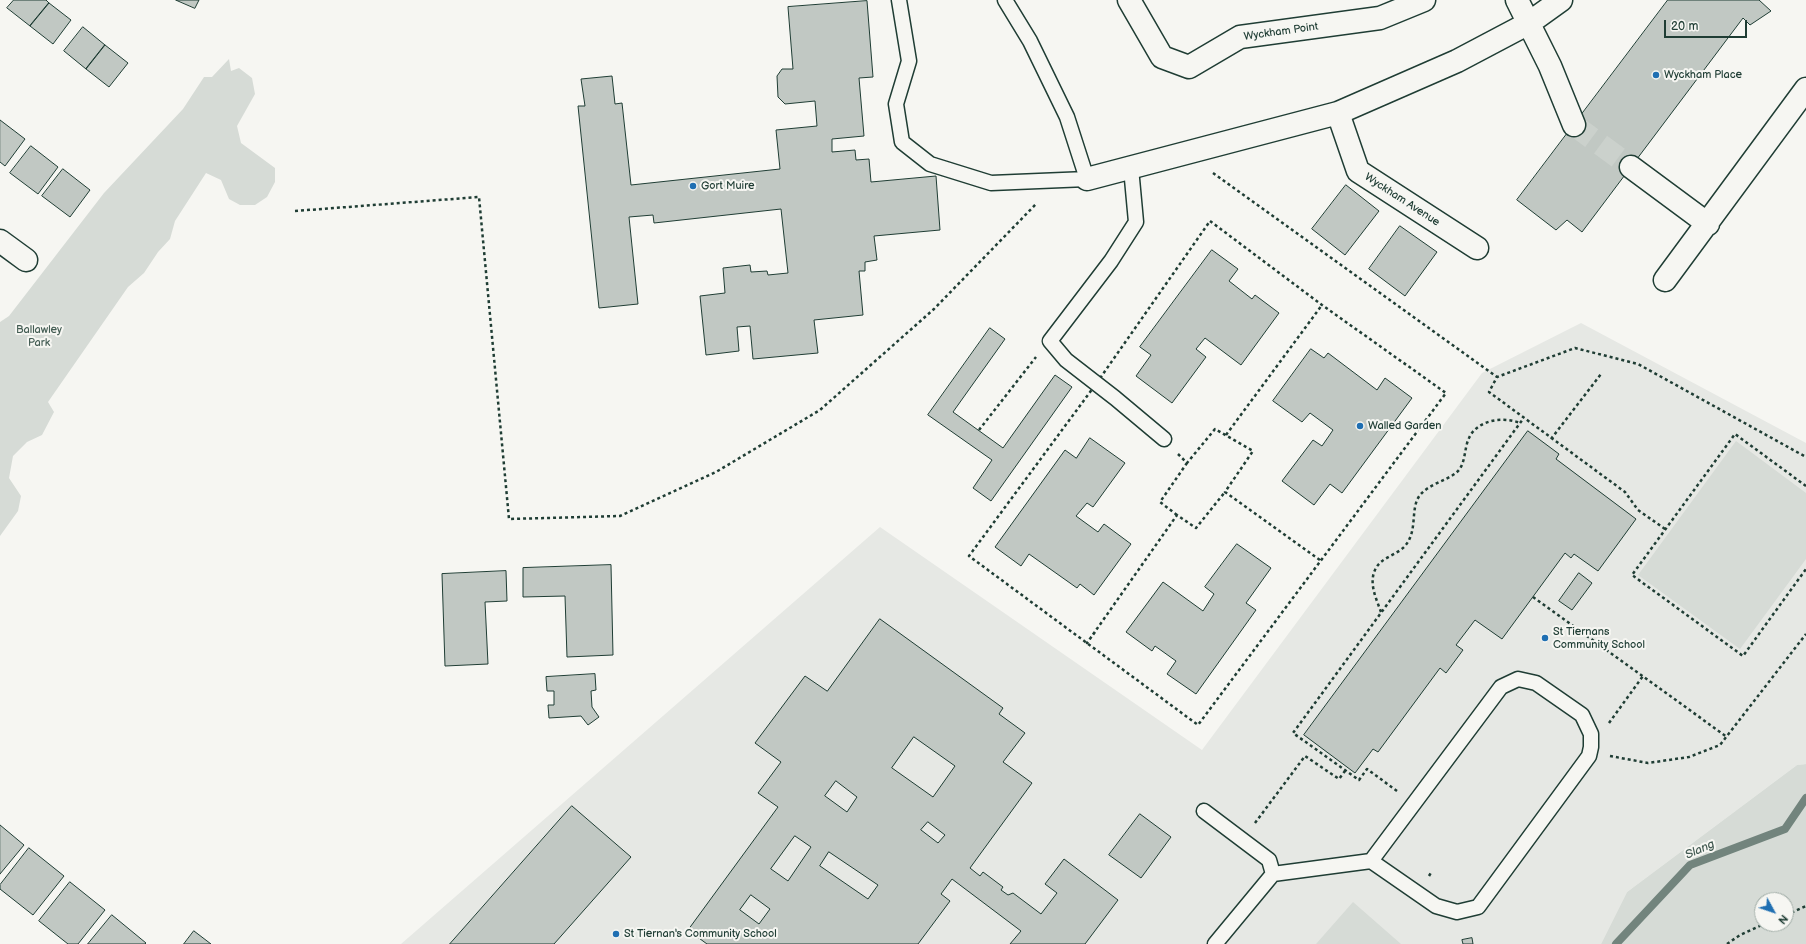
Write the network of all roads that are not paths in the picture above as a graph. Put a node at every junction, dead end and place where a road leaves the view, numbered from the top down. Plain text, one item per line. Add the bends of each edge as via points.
1 (899, 0) edge
2 (1005, 0) edge
3 (1129, 0) edge
4 (1424, 0) edge
5 (1517, 0) edge
6 (1561, 0) edge
7 (1529, 23) junction
8 (1806, 89) edge
9 (1338, 113) junction
10 (1574, 125) tunnel mouth
11 (1631, 166) tunnel mouth
12 (1131, 168) junction
13 (1086, 179) junction
14 (1708, 224) junction
15 (0, 241) edge
16 (1477, 248) dead end
17 (26, 260) dead end
18 (1665, 280) dead end
19 (1164, 439) road end
20 (1204, 811) dead end
21 (1371, 861) junction
22 (1273, 874) junction
23 (1215, 944) edge

1 - 13 lane via 909,61 896,104 902,142 930,164 991,183
2 - 13 lane via 1030,41 1067,117
3 - 4 street, Wyckham Point via 1162,57 1189,67 1240,37 1380,18
5 - 7 street
6 - 7 street
7 - 9 street via 1457,61
7 - 10 street
8 - 14 street
9 - 12 street
9 - 16 street, Wyckham Avenue via 1358,171
11 - 14 street
12 - 13 street
12 - 19 lane via 1136,222 1111,261 1050,341 1066,360
14 - 18 street
15 - 17 street
20 - 22 lane via 1268,860
21 - 21 lane via 1436,906 1457,912 1478,907 1589,756 1590,734 1582,715 1536,683 1518,680 1501,687
21 - 22 lane
22 - 23 lane

